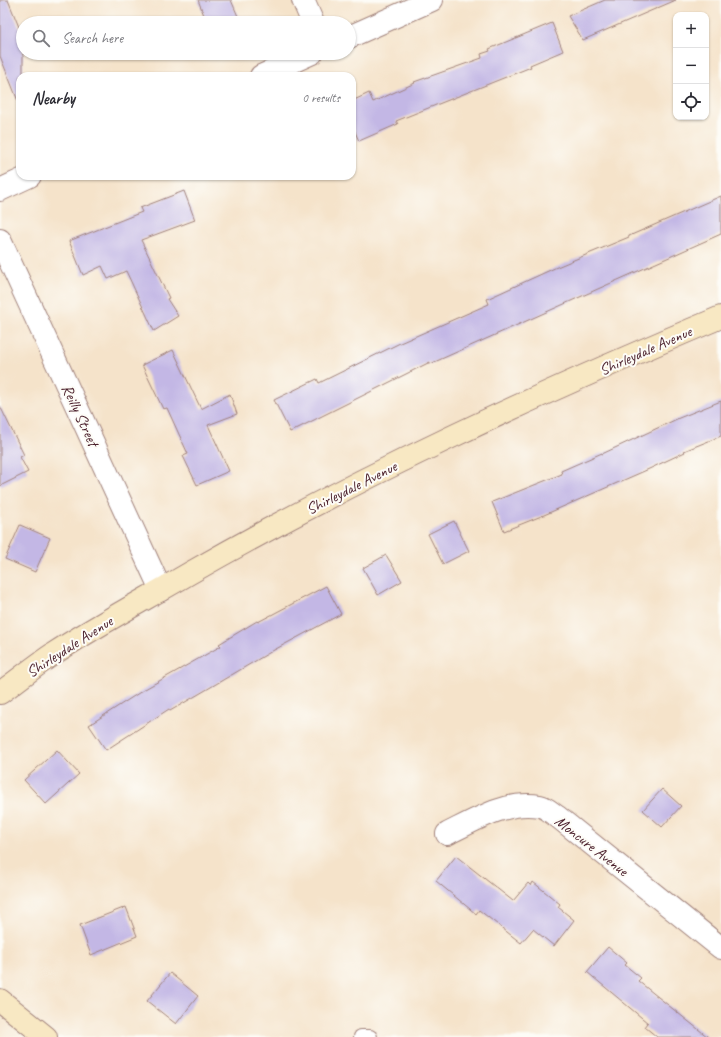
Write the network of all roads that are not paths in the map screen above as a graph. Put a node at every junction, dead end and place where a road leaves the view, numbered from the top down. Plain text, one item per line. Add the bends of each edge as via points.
1 (303, 0) edge
2 (432, 0) edge
3 (310, 16) edge
4 (356, 34) edge
5 (296, 60) edge
6 (270, 72) edge
7 (21, 180) edge
8 (0, 190) edge
9 (0, 240) edge
10 (721, 317) edge
11 (161, 590) junction
12 (0, 693) edge
13 (447, 834) dead end
14 (721, 948) edge
15 (0, 1000) edge
16 (46, 1037) edge
17 (361, 1037) edge
18 (370, 1037) edge

1 - 3 street
2 - 4 street
5 - 6 street
7 - 8 street
9 - 11 street, Reilly Street
10 - 11 street, Shirleydale Avenue via 410,456 250,539
11 - 12 street, Shirleydale Avenue via 52,654
13 - 14 street, Moncure Avenue via 498,810 520,805 542,806
15 - 16 street
17 - 18 lane

